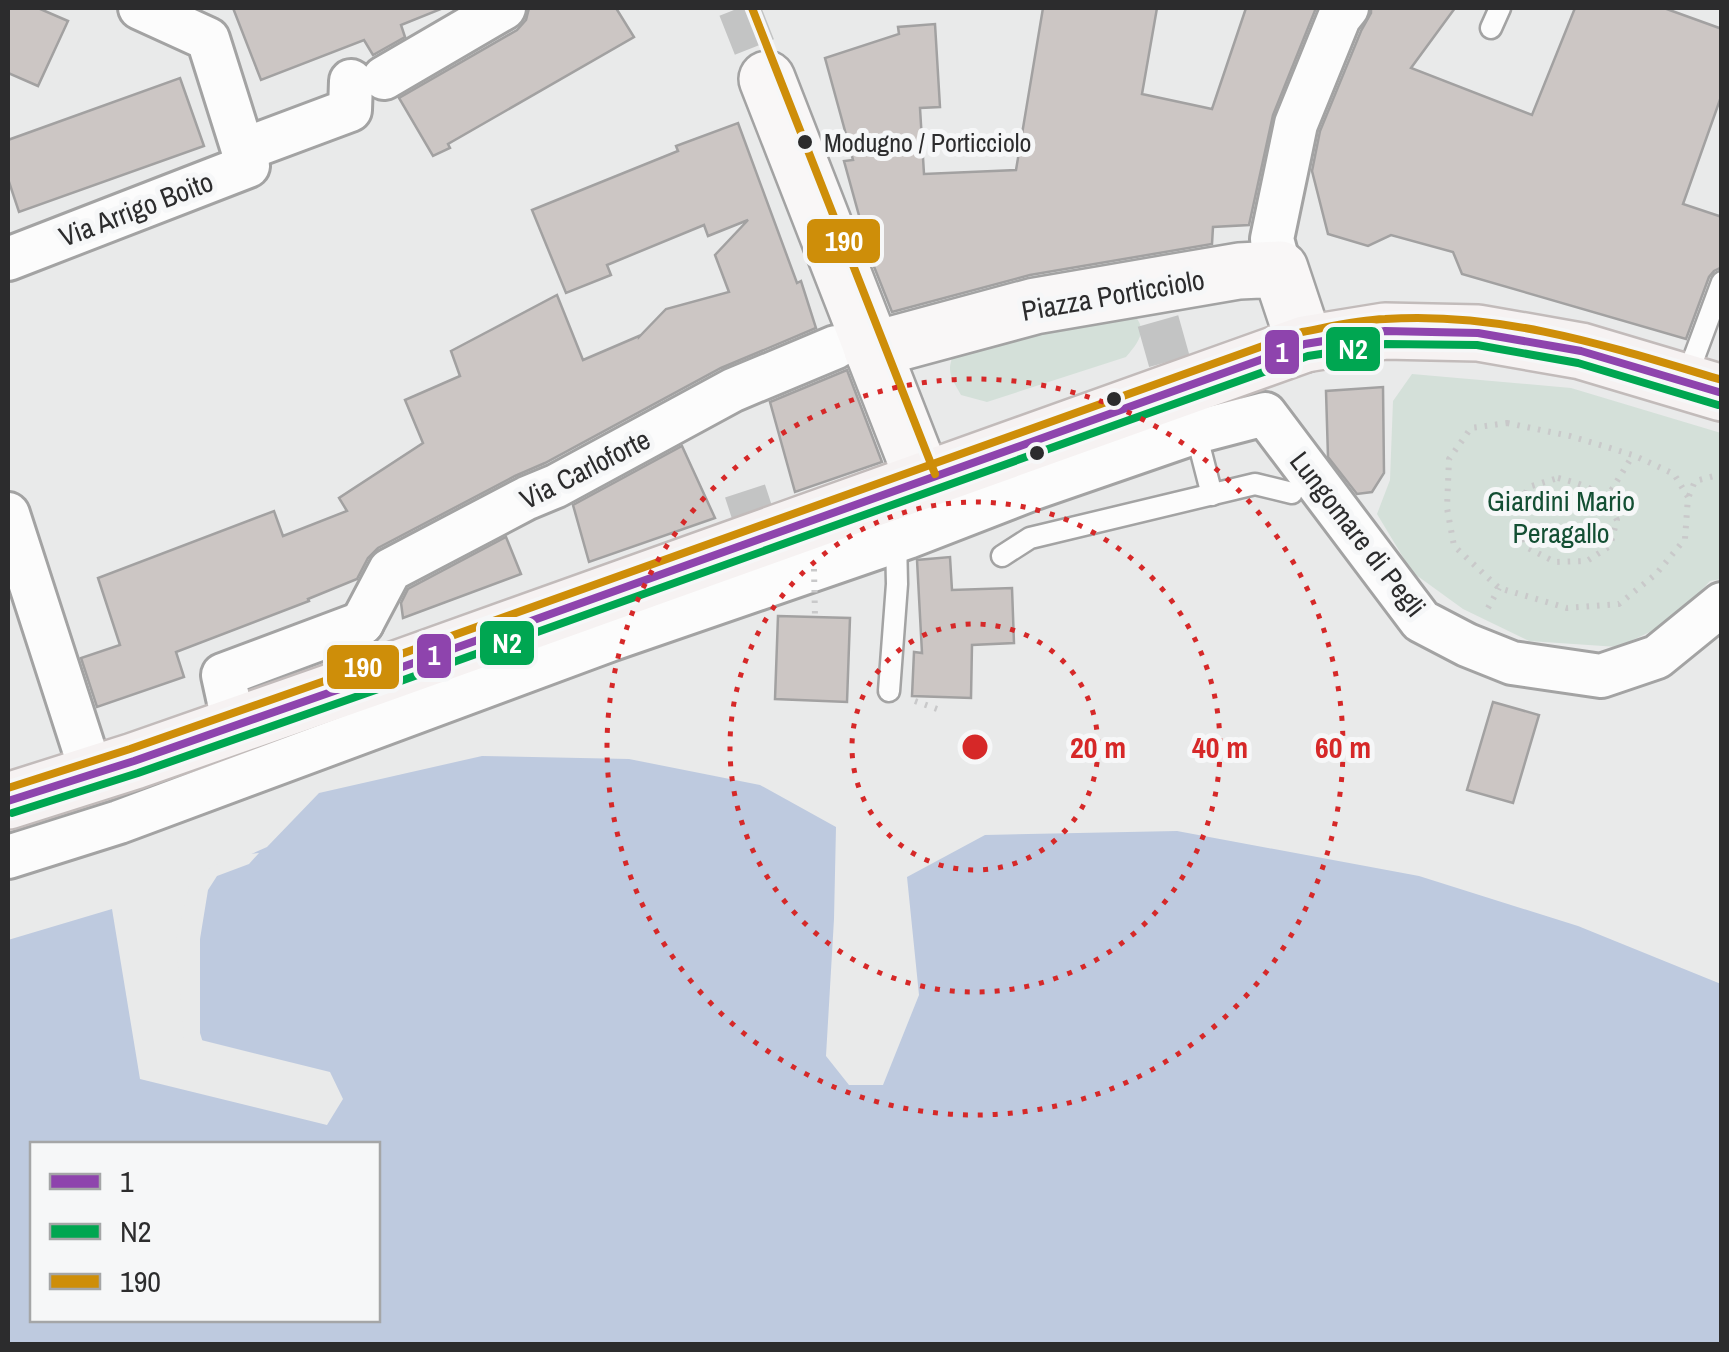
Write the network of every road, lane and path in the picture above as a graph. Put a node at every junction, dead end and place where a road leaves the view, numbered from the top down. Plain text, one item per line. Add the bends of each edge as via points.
1 (140, 8) edge
2 (504, 8) edge
3 (1347, 8) edge
4 (1500, 8) edge
5 (1490, 28) dead end
6 (766, 79) tunnel mouth
7 (242, 150) junction
8 (8, 259) edge
9 (1280, 269) junction
10 (1722, 282) edge
11 (1305, 344) junction
12 (854, 349) junction
13 (1703, 387) edge
14 (1190, 410) junction
15 (1633, 455) junction
16 (1722, 474) edge
17 (1212, 496) junction
18 (1311, 496) junction
19 (1688, 497) junction
20 (1606, 499) junction
21 (905, 503) junction
22 (8, 514) edge
23 (1002, 556) dead end
24 (814, 570) junction
25 (1722, 604) edge
26 (814, 617) dead end
27 (362, 623) junction
28 (380, 674) junction
29 (888, 691) dead end
30 (234, 725) junction
31 (92, 774) junction
32 (8, 801) edge
33 (8, 857) edge

1 - 7 street, Via Arrigo Boito via 208,40
2 - 7 street, Via Arrigo Boito via 368,79 350,110
3 - 9 street via 1296,124 1272,239
4 - 5 lane
6 - 12 street
7 - 8 street, Via Arrigo Boito via 248,166
9 - 11 street
9 - 12 street, Piazza Porticciolo via 1035,306
10 - 13 lane
11 - 13 main road via 1384,331 1478,332 1581,351
11 - 14 main road
12 - 21 street
12 - 27 street, Via Carloforte via 733,390 390,570
14 - 17 lane
14 - 18 street, Lungomare di Pegli via 1265,414
14 - 21 main road
15 - 19 path via 1674,474
15 - 19 path via 1507,423 1471,428 1449,459 1454,546 1499,588 1567,608 1619,604 1685,539
15 - 20 path
16 - 19 path via 1694,481
17 - 18 lane via 1255,484
17 - 23 lane via 1030,538
18 - 25 street, Lungomare di Pegli via 1421,620 1512,662 1601,676 1657,657
20 - 20 path via 1617,520 1610,546 1587,562 1555,562 1528,548 1516,519 1528,487 1558,478 1588,485
21 - 24 street
21 - 28 main road
21 - 29 lane
22 - 31 street
24 - 26 path, bridge
24 - 33 street
27 - 28 street
27 - 30 street via 223,675
28 - 30 main road
30 - 31 main road
31 - 32 main road

